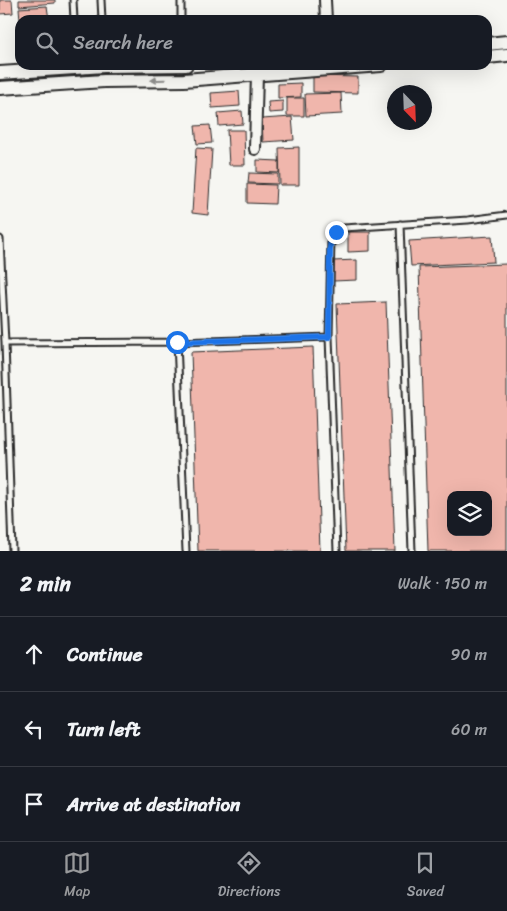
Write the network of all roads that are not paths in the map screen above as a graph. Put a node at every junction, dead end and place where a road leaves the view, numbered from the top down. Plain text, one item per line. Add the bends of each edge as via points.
1 (74, 0) edge
2 (101, 0) edge
3 (181, 0) edge
4 (324, 0) edge
5 (74, 15) edge
6 (102, 15) edge
7 (181, 15) edge
8 (326, 15) edge
9 (507, 42) edge
10 (492, 44) edge
11 (507, 55) edge
12 (492, 56) edge
13 (38, 70) edge
14 (75, 70) edge
15 (104, 70) edge
16 (294, 70) edge
17 (0, 73) edge
18 (258, 74) junction
19 (104, 81) junction
20 (76, 84) junction
21 (0, 88) edge
22 (255, 149) dead end
23 (507, 215) edge
24 (400, 224) junction
25 (0, 239) edge
26 (329, 337) junction
27 (177, 342) junction
28 (5, 343) junction
29 (12, 551) edge
30 (186, 551) edge
31 (337, 551) edge
32 (412, 551) edge

1 - 5 lane
2 - 6 lane
3 - 7 lane
4 - 8 street
9 - 10 street
11 - 12 street
13 - 17 street
14 - 20 lane
15 - 19 lane
16 - 18 street
18 -> 19 street via 184,80
18 - 22 street
19 - 20 street
20 - 21 street
23 - 24 lane
24 - 26 lane via 344,228 331,239
24 - 32 lane
25 - 28 lane
26 - 27 lane
26 - 31 lane
27 - 28 lane
27 - 30 lane
28 - 29 lane

